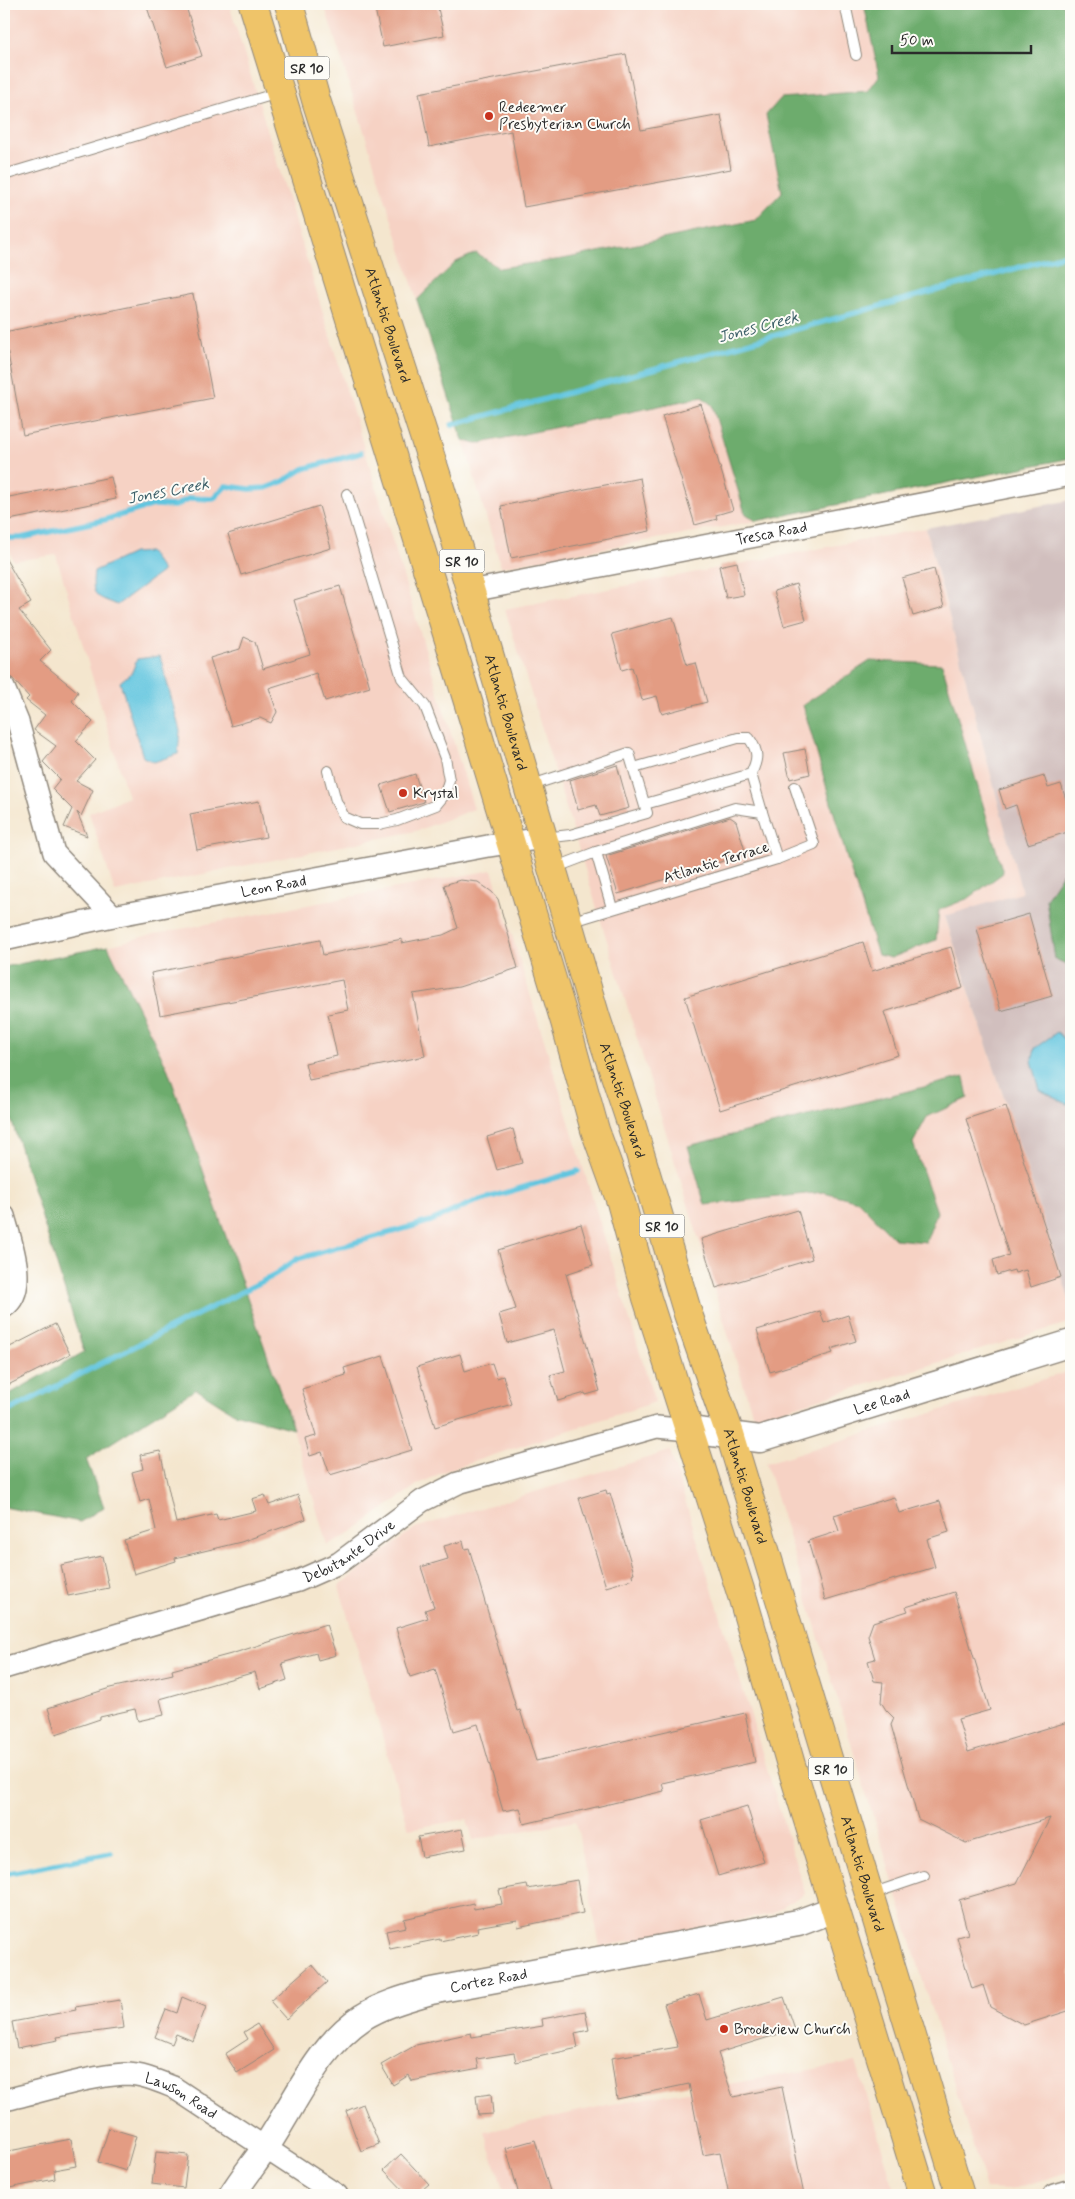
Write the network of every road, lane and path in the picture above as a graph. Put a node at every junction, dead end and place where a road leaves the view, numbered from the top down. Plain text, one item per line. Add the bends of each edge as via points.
1 (253, 4) edge
2 (289, 4) edge
3 (845, 4) edge
4 (856, 56) dead end
5 (280, 92) junction
6 (326, 132) junction
7 (4, 175) edge
8 (1071, 475) edge
9 (347, 494) dead end
10 (419, 544) junction
11 (471, 591) junction
12 (4, 688) edge
13 (634, 768) junction
14 (328, 771) dead end
15 (751, 774) junction
16 (529, 786) junction
17 (796, 787) dead end
18 (645, 804) junction
19 (762, 812) junction
20 (544, 838) junction
21 (509, 843) junction
22 (596, 852) junction
23 (777, 859) junction
24 (553, 868) junction
25 (612, 908) junction
26 (112, 916) junction
27 (569, 922) junction
28 (4, 940) edge
29 (4, 1216) edge
30 (4, 1307) edge
31 (1071, 1343) edge
32 (689, 1430) junction
33 (730, 1434) junction
34 (4, 1668) edge
35 (818, 1854) junction
36 (924, 1876) dead end
37 (869, 1895) junction
38 (835, 1909) junction
39 (886, 1949) junction
40 (4, 2100) edge
41 (265, 2148) junction
42 (1071, 2190) edge
43 (232, 2195) edge
44 (337, 2195) edge
45 (923, 2195) edge
46 (960, 2195) edge
47 (1054, 2195) edge

1 - 5 highway, SR 10
2 - 6 highway, Atlantic Boulevard / SR 10
3 - 4 lane
5 - 6 highway via 301,97 309,122
5 - 7 lane
5 - 10 highway, SR 10
6 - 11 highway, Atlantic Boulevard / SR 10
8 - 11 street, Tresca Road
9 - 14 lane via 402,678 425,706 445,758 449,780 445,794 436,805 397,820 360,824 344,817
10 - 11 highway via 441,550 449,580
10 - 21 highway, SR 10
11 - 16 highway, Atlantic Boulevard / SR 10
12 - 26 street via 18,722 54,853
13 - 15 lane via 738,738 749,738 756,748 756,764
13 - 16 lane via 629,753
13 - 18 lane
15 - 18 lane
15 - 19 lane
16 - 20 highway, Atlantic Boulevard / SR 10
17 - 23 lane, Atlantic Terrace via 814,844
18 - 20 lane via 647,813 570,835
19 - 22 lane via 735,808
19 - 23 lane
20 - 21 street, Leon Road
20 - 24 highway, Atlantic Boulevard / SR 10
21 - 26 street, Leon Road
21 - 32 highway, SR 10
22 - 24 lane
22 - 25 lane
23 - 25 lane, Atlantic Terrace
24 - 27 highway, Atlantic Boulevard / SR 10
25 - 27 lane, Atlantic Terrace
26 - 28 street, Leon Road
27 - 33 highway, Atlantic Boulevard / SR 10 via 688,1314
29 - 30 street via 18,1276 14,1293
31 - 33 street, Lee Road via 760,1440
32 - 33 street, Lee Road
32 - 34 street, Debutante Drive via 657,1427 458,1483 422,1501 339,1563 298,1581
32 - 35 highway, SR 10
33 - 37 highway, Atlantic Boulevard / SR 10
35 - 37 highway via 839,1862 856,1896
35 - 38 highway, SR 10
36 - 37 lane
37 - 39 highway, Atlantic Boulevard / SR 10
38 - 39 highway via 849,1905 855,1910 863,1936
38 - 41 street, Cortez Road via 798,1923 431,1991 393,2002 363,2017 340,2036 313,2070
38 - 45 highway, SR 10
39 - 46 highway, Atlantic Boulevard / SR 10
40 - 41 street, Lawson Road via 125,2074 148,2077 173,2087
41 - 43 street, Cortez Road
41 - 44 street, Lawson Road
42 - 47 street

